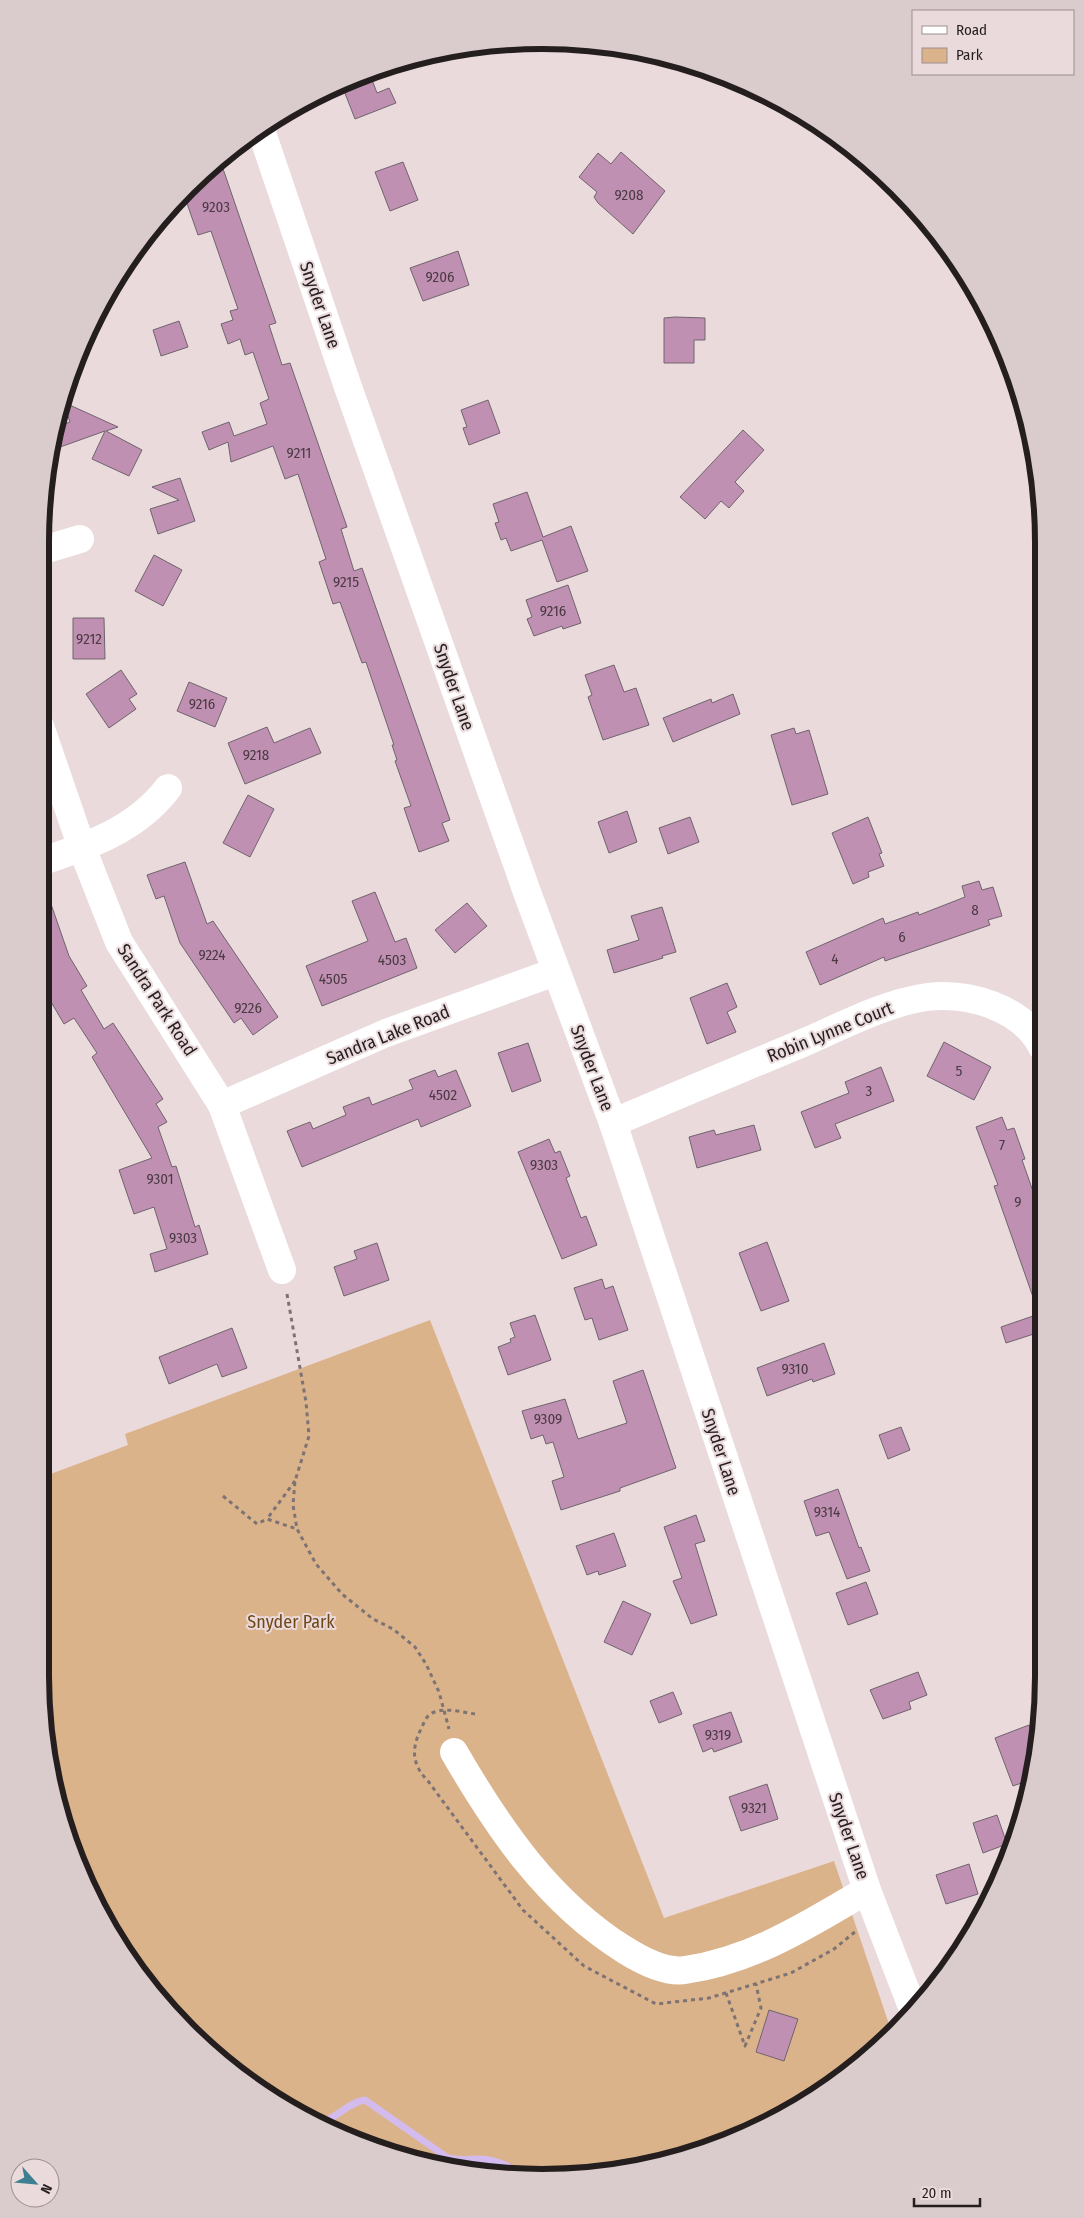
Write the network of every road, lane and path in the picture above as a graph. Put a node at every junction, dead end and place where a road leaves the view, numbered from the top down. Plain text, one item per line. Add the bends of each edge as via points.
1 (263, 136) edge
2 (80, 539) dead end
3 (49, 549) edge
4 (49, 752) edge
5 (168, 788) dead end
6 (82, 848) junction
7 (49, 859) edge
8 (555, 972) junction
9 (1035, 1039) edge
10 (222, 1105) junction
11 (613, 1123) junction
12 (282, 1270) joint
13 (295, 1481) junction
14 (224, 1496) dead end
15 (266, 1519) junction
16 (297, 1530) junction
17 (454, 1752) joint
18 (868, 1890) junction
19 (756, 1984) dead end
20 (726, 1993) dead end
21 (911, 2003) edge

1 - 8 street, Snyder Lane
2 - 3 street
4 - 6 street, Sandra Park Road
5 - 6 street via 147,812 130,824
6 - 7 street
6 - 10 street, Sandra Park Road via 119,942
8 - 10 street, Sandra Lake Road via 386,1033
8 - 11 street, Snyder Lane
9 - 11 street, Robin Lynne Court via 1018,1018 1003,1010 966,998 926,997 859,1019
10 - 12 street, Sandra Park Road
11 - 18 street, Snyder Lane
12 - 13 path via 310,1436
13 - 15 path
13 - 16 path via 293,1505
14 - 15 path via 256,1524
15 - 16 path
16 - 17 path via 316,1564 342,1594 372,1619 393,1629 415,1647 439,1692
17 - 18 street via 484,1804 535,1872 572,1911 608,1940 663,1968 683,1970 740,1957 785,1939
18 - 21 street, Snyder Lane
19 - 20 path via 760,2008 745,2046

